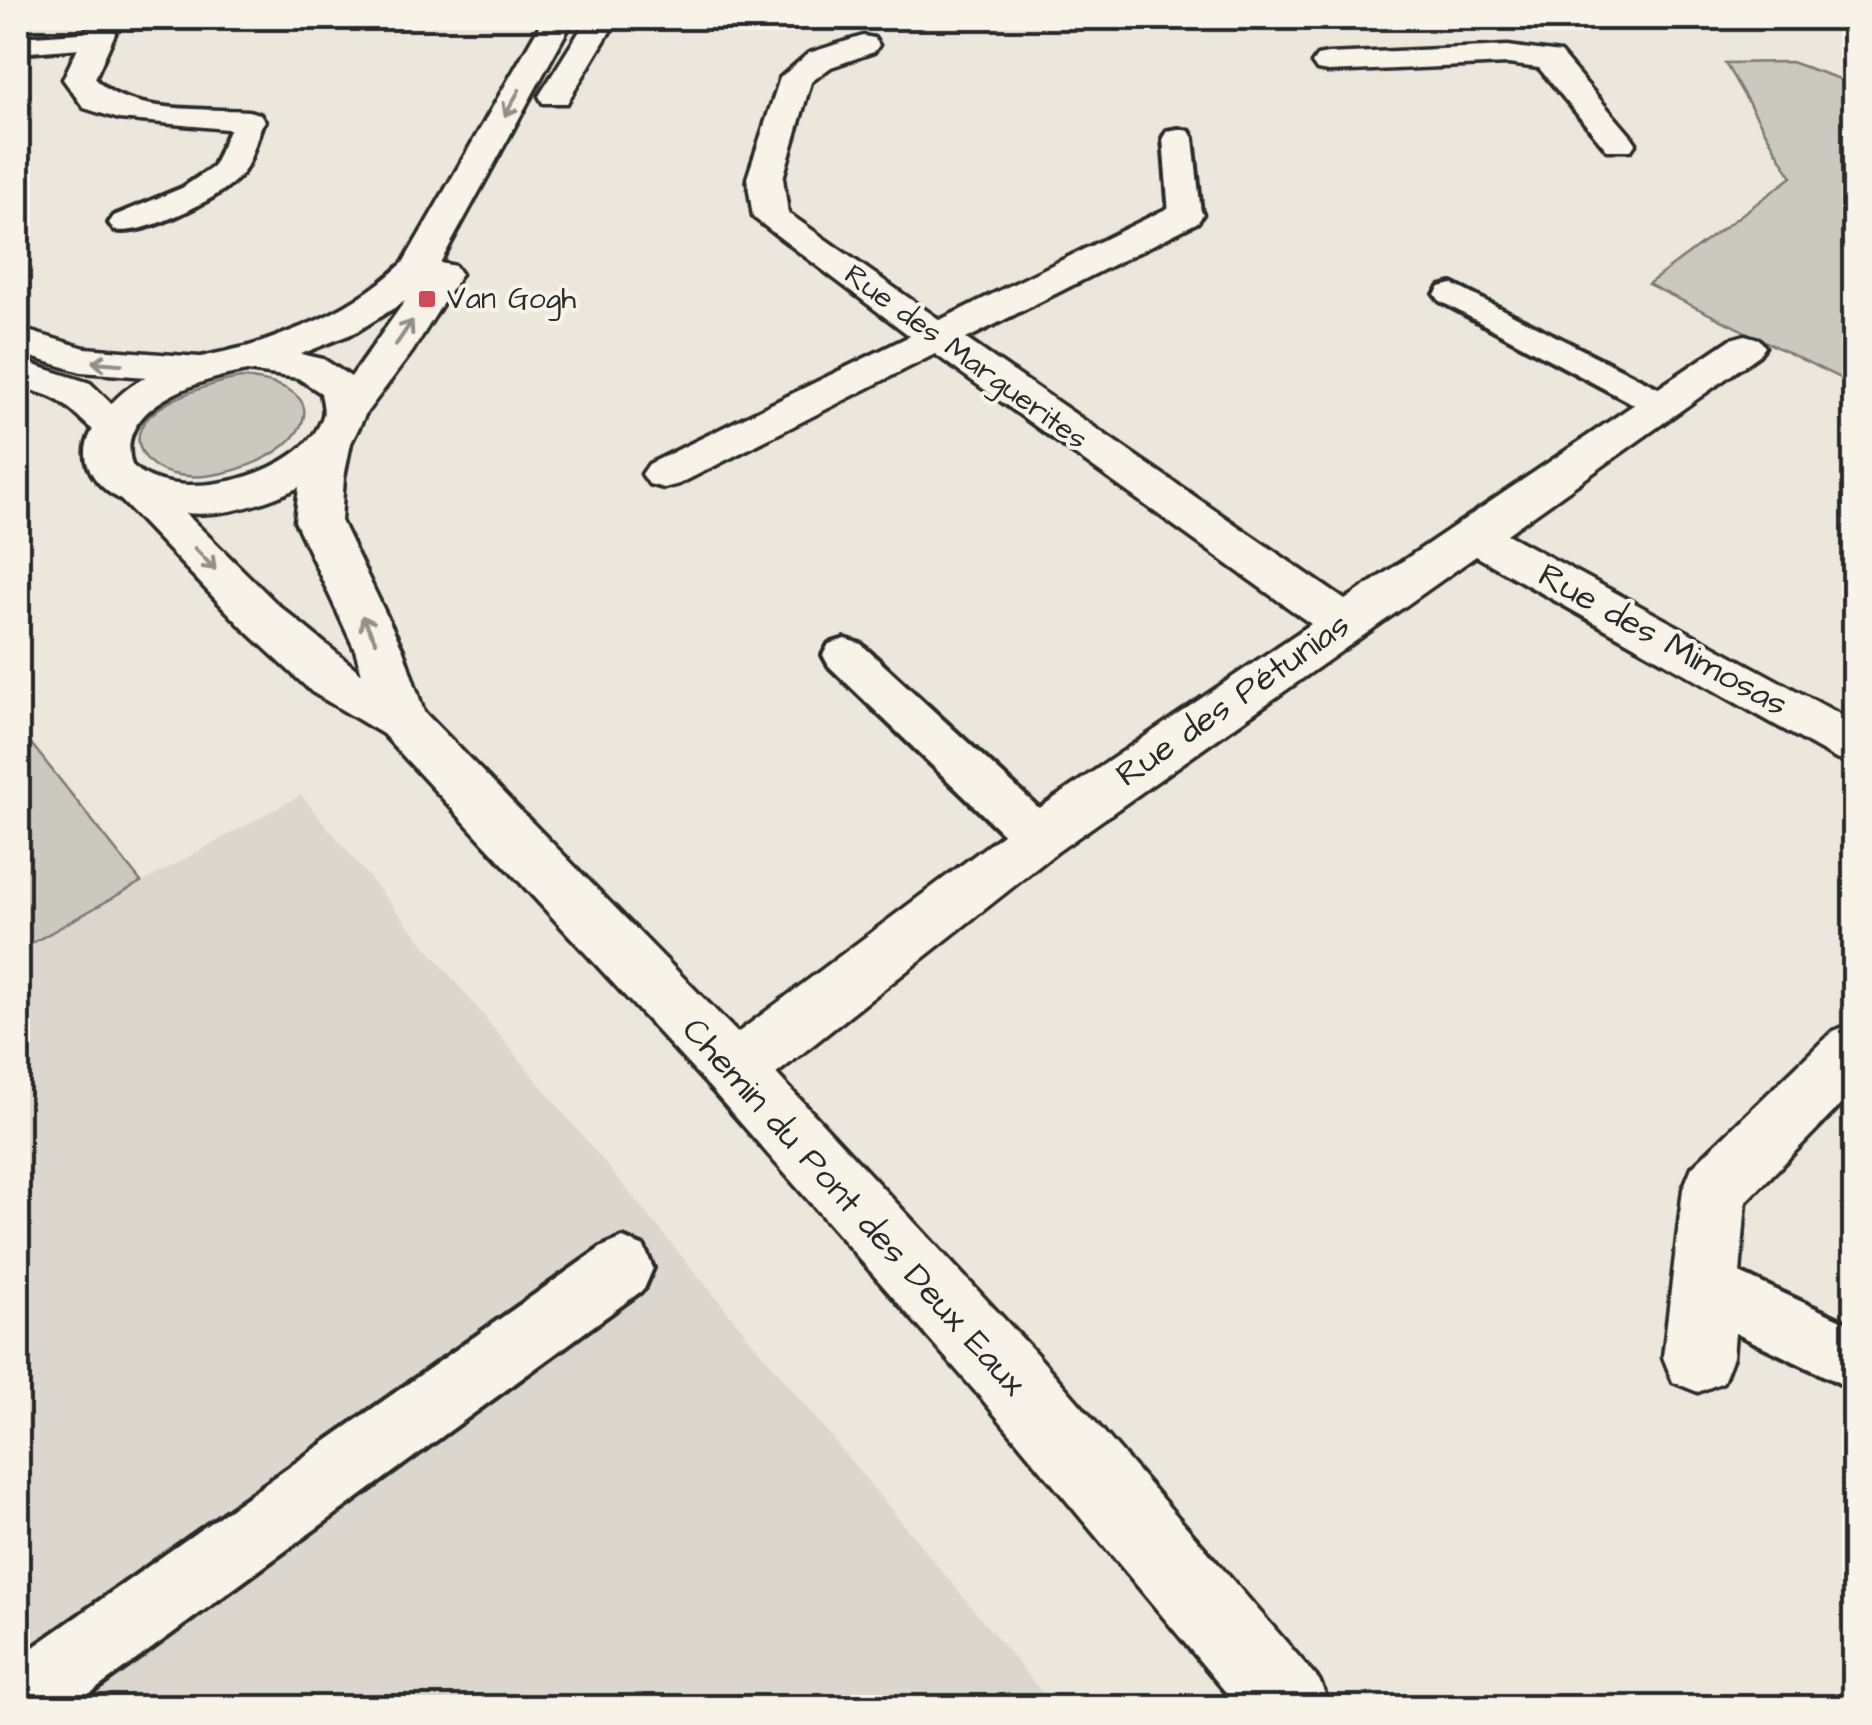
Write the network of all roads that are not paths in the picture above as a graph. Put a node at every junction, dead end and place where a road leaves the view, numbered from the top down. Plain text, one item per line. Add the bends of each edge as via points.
1 (559, 18) edge
2 (603, 18) edge
3 (624, 18) edge
4 (102, 29) edge
5 (18, 45) edge
6 (863, 45) dead end
7 (1328, 63) dead end
8 (570, 72) junction
9 (248, 121) joint
10 (1178, 138) dead end
11 (1619, 143) dead end
12 (1186, 214) joint
13 (126, 222) dead end
14 (1452, 294) dead end
15 (939, 337) junction
16 (18, 340) edge
17 (1745, 347) dead end
18 (246, 359) junction
19 (199, 368) junction
20 (18, 372) edge
21 (1661, 404) junction
22 (114, 427) junction
23 (338, 428) junction
24 (664, 474) dead end
25 (136, 490) junction
26 (1472, 534) junction
27 (1344, 623) junction
28 (844, 655) dead end
29 (401, 721) junction
30 (1854, 746) edge
31 (1038, 837) junction
32 (1854, 1050) edge
33 (734, 1071) junction
34 (623, 1268) dead end
35 (1705, 1286) junction
36 (1698, 1357) dead end
37 (1854, 1359) edge
38 (18, 1701) edge
39 (1290, 1708) edge

1 -> 18 street via 418,270 372,310
2 - 8 street
3 - 8 street
4 - 5 lane
4 - 9 street via 79,80 96,101 131,112
6 - 15 street, Rue des Marguerites via 820,60 796,78 764,178 765,199 770,217
7 - 11 street via 1501,42 1549,60
23 -> 8 street
9 - 13 lane via 227,172 193,196
10 - 12 lane
12 - 15 street
14 - 21 lane
15 - 24 street
15 - 27 street, Rue des Marguerites
19 -> 16 street via 81,360
17 - 21 street, Rue des Pétunias
18 - 19 street
18 - 23 street via 306,365 329,376 342,392
19 - 22 street via 133,404
20 - 22 street via 75,392
21 - 26 street, Rue des Pétunias
22 - 25 street via 109,465
23 - 25 street via 302,469 262,489 172,500
29 -> 23 street, Chemin du Pont des Deux Eaux via 380,650 318,521 322,477
25 -> 29 street, Chemin du Pont des Deux Eaux via 330,679
26 - 27 street, Rue des Pétunias
26 - 30 street, Rue des Mimosas
27 - 31 street, Rue des Pétunias
28 - 31 lane
29 - 33 street, Chemin du Pont des Deux Eaux
31 - 33 street, Rue des Pétunias
32 - 35 street via 1715,1189
33 - 39 street, Chemin du Pont des Deux Eaux via 1007,1374
34 - 38 lane
35 - 36 street
35 - 37 lane

